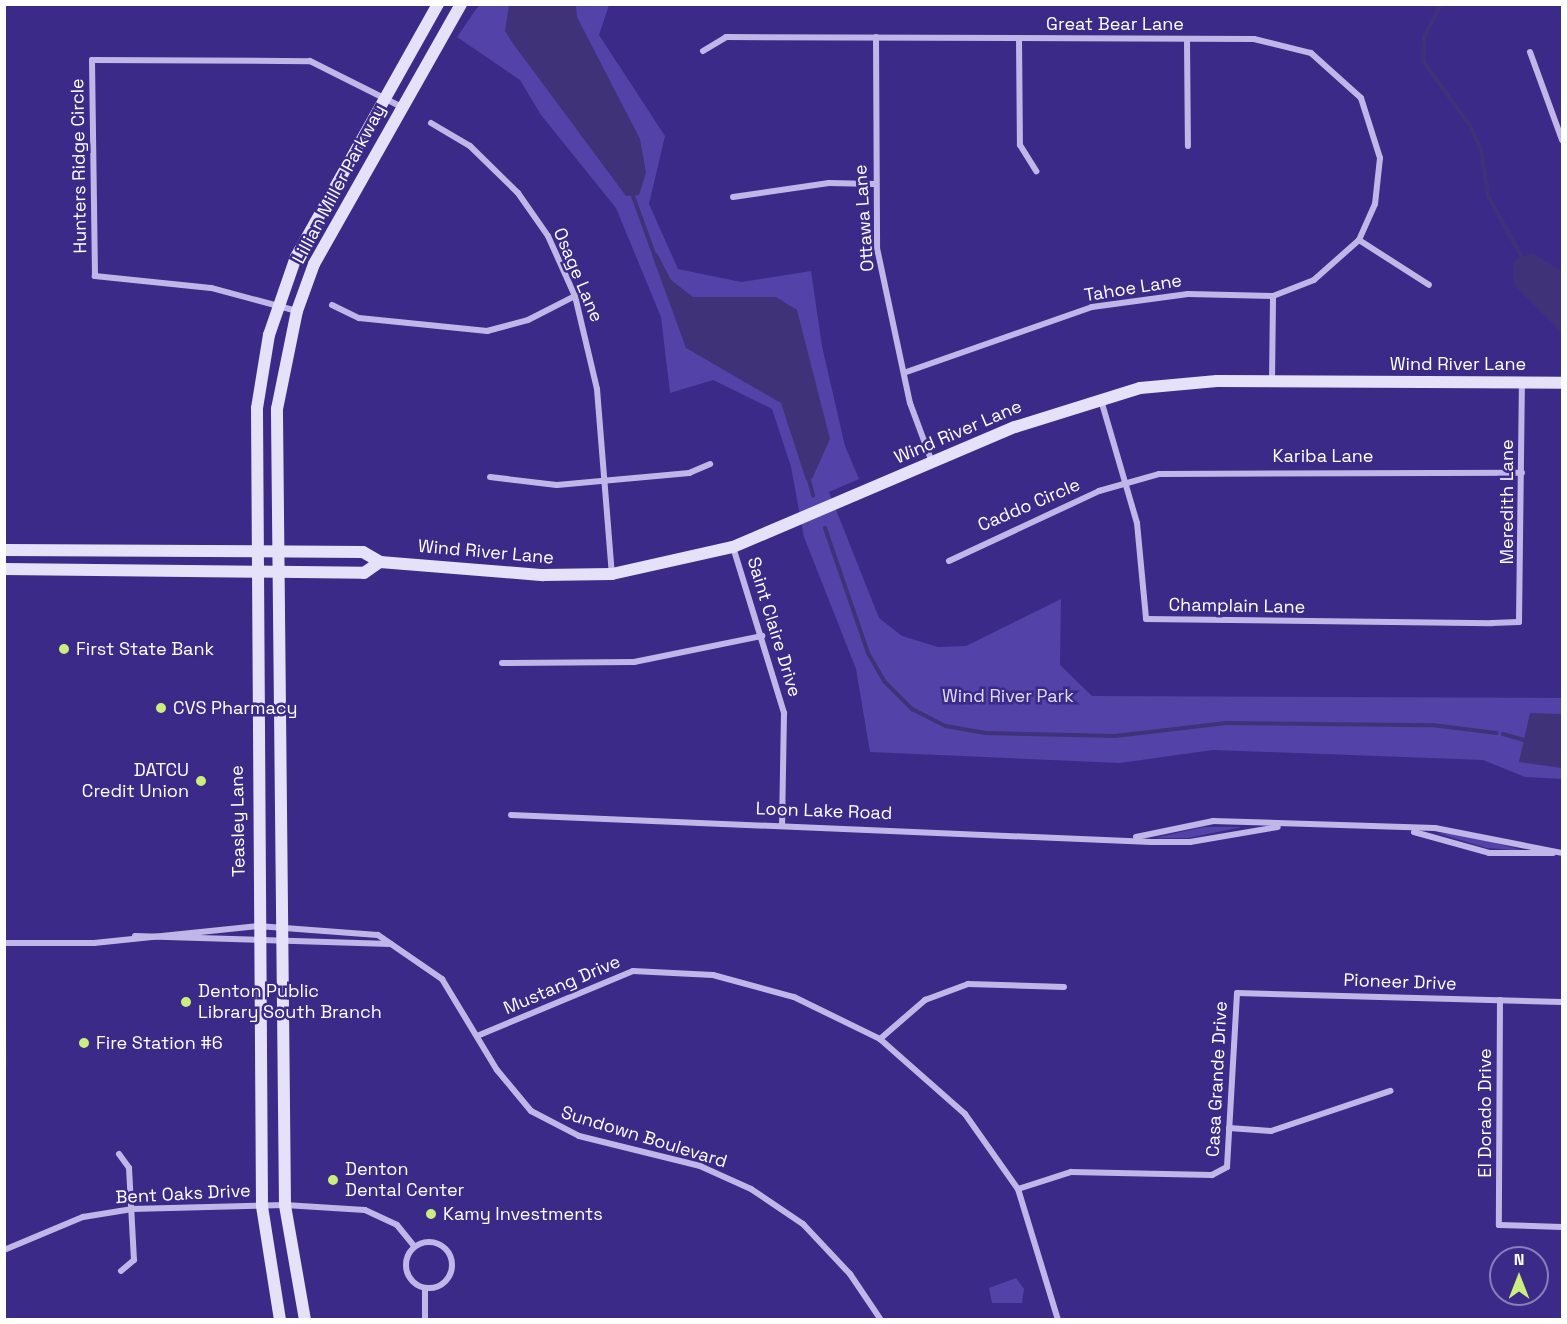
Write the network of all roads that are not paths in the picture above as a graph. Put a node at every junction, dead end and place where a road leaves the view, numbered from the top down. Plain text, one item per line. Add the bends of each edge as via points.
1 (438, 4) edge
2 (461, 4) edge
3 (876, 38) junction
4 (1019, 38) junction
5 (1187, 39) junction
6 (703, 51) dead end
7 (1530, 52) dead end
8 (384, 95) junction
9 (400, 106) junction
10 (431, 123) dead end
11 (1563, 140) edge
12 (1188, 146) dead end
13 (1036, 171) dead end
14 (874, 184) junction
15 (733, 197) dead end
16 (1359, 240) junction
17 (1430, 285) dead end
18 (575, 296) junction
19 (1273, 296) junction
20 (279, 305) junction
21 (332, 305) dead end
22 (297, 311) junction
23 (904, 373) junction
24 (1272, 381) junction
25 (1522, 383) junction
26 (1563, 383) edge
27 (1100, 397) junction
28 (932, 463) junction
29 (710, 464) dead end
30 (1522, 472) junction
31 (490, 477) dead end
32 (605, 480) junction
33 (1125, 483) junction
34 (733, 547) junction
35 (4, 550) edge
36 (45, 550) junction
37 (258, 552) junction
38 (278, 552) junction
39 (949, 561) dead end
40 (380, 562) junction
41 (4, 569) edge
42 (44, 570) junction
43 (258, 573) junction
44 (279, 573) junction
45 (612, 574) junction
46 (1519, 622) joint
47 (762, 636) junction
48 (502, 663) dead end
49 (511, 815) dead end
50 (782, 825) junction
51 (1278, 827) junction
52 (1411, 831) junction
53 (1135, 837) junction
54 (1553, 852) junction
55 (1563, 853) edge
56 (282, 925) junction
57 (258, 926) junction
58 (134, 935) junction
59 (258, 939) junction
60 (282, 940) junction
61 (4, 943) edge
62 (391, 944) junction
63 (1064, 987) dead end
64 (1237, 993) joint
65 (1500, 1000) junction
66 (1563, 1002) edge
67 (477, 1036) junction
68 (880, 1039) junction
69 (1390, 1091) dead end
70 (1229, 1128) junction
71 (119, 1154) dead end
72 (1018, 1190) junction
73 (285, 1205) junction
74 (262, 1206) junction
75 (132, 1209) junction
76 (1563, 1227) edge
77 (414, 1246) junction
78 (4, 1250) edge
79 (121, 1271) dead end
80 (425, 1288) junction
81 (879, 1317) edge
82 (280, 1320) edge
83 (305, 1320) edge
84 (425, 1320) edge
85 (871, 1320) edge
86 (1058, 1320) edge

1 - 8 main road, Lillian Miller Parkway
2 - 9 main road, Lillian Miller Parkway
3 - 4 street, Great Bear Lane
3 - 6 street, Great Bear Lane via 726,37
3 - 14 street, Ottawa Lane
4 - 5 street, Great Bear Lane
4 - 13 street via 1020,144
5 - 12 street
5 - 16 street, Great Bear Lane via 1284,43 1311,52 1350,83 1370,117 1380,158 1375,204
7 - 11 street
8 - 9 street, Hunters Ridge Circle
8 - 20 main road, Lillian Miller Parkway via 296,257
8 - 20 street, Hunters Ridge Circle via 310,61 92,60 95,276 211,288
9 - 22 main road, Lillian Miller Parkway via 314,264
10 - 18 street, Osage Lane via 470,146 518,193 548,236
14 - 15 street via 829,183
14 - 23 street, Ottawa Lane via 878,248
16 - 17 street
16 - 19 street, Tahoe Lane via 1331,270
18 - 21 street via 528,320 487,331 359,318
18 - 32 street, Osage Lane via 597,389
19 - 23 street, Tahoe Lane via 1188,294 1092,307
19 - 24 street
20 - 22 street, Hunters Ridge Circle
20 - 37 main road, Lillian Miller Parkway via 258,408
22 - 38 main road, Lillian Miller Parkway via 277,409
23 - 28 street, Ottawa Lane
24 - 25 main road, Wind River Lane
24 - 27 main road, Wind River Lane via 1178,384
25 - 26 main road, Wind River Lane
25 - 30 street, Meredith Lane
27 - 28 main road, Wind River Lane
27 - 33 street, Champlain Lane
28 - 34 main road, Wind River Lane
29 - 32 street via 688,472
30 - 33 street, Kariba Lane via 1200,470
30 - 46 street, Meredith Lane
31 - 32 street via 557,485
32 - 45 street, Osage Lane
33 - 39 street, Caddo Circle via 972,546
33 - 46 street, Champlain Lane via 1137,523 1146,619
34 - 45 main road, Wind River Lane
34 - 47 street, Saint Claire Drive
35 - 36 main road
36 - 37 main road
36 - 42 main road
37 - 38 main road, Wind River Lane
37 - 43 main road, Lillian Miller Parkway
38 - 40 main road, Wind River Lane via 363,552
38 - 44 main road, Lillian Miller Parkway
40 - 44 main road, Wind River Lane via 364,573
40 - 45 main road, Wind River Lane via 543,575
41 - 42 main road
42 - 43 main road
43 - 44 main road, Wind River Lane
43 - 57 main road, Teasley Lane
44 - 56 main road
47 - 48 street via 634,662
47 - 50 street, Saint Claire Drive via 784,713
49 - 50 street, Loon Lake Road
50 - 53 street, Loon Lake Road
51 - 52 street, Loon Lake Road
51 - 53 street, Loon Lake Road via 1190,842
51 - 53 street, Loon Lake Road via 1213,821
52 - 54 street, Loon Lake Road via 1472,832
52 - 54 street, Loon Lake Road via 1489,853
54 - 55 street, Loon Lake Road
56 - 57 street, Sundown Boulevard
56 - 60 main road
56 - 62 street, Sundown Boulevard via 353,929
57 - 58 street, Sundown Boulevard
57 - 59 main road, Teasley Lane
58 - 59 street, Sundown Boulevard
58 - 61 street, Sundown Boulevard via 94,943
59 - 60 street, Sundown Boulevard
59 - 74 main road, Teasley Lane
60 - 62 street, Sundown Boulevard
60 - 73 main road
62 - 67 street, Sundown Boulevard via 442,979
63 - 68 street via 968,984 925,1000
64 - 65 street, Pioneer Drive
64 - 70 street, Casa Grande Drive
65 - 66 street, Pioneer Drive
65 - 76 street, El Dorado Drive via 1499,1225
67 - 68 street, Mustang Drive via 633,971 659,969 713,975 794,997
67 - 81 street, Sundown Boulevard via 517,1100 554,1126 711,1170 803,1224
68 - 72 street, Mustang Drive via 965,1114
69 - 70 street via 1271,1131
70 - 72 street, Casa Grande Drive via 1227,1167 1212,1175 1071,1172
71 - 75 street via 129,1168
72 - 86 street, Mustang Drive
73 - 74 street, Bent Oaks Drive
73 - 77 street, Bent Oaks Drive via 365,1210 398,1225
73 - 83 main road
74 - 75 street, Bent Oaks Drive
74 - 82 main road, Teasley Lane
75 - 78 street, Bent Oaks Drive via 83,1217
75 - 79 street via 134,1260
77 - 80 street via 405,1269 414,1283
77 - 80 street via 442,1246 452,1263 448,1279
80 - 84 street
81 - 85 street

